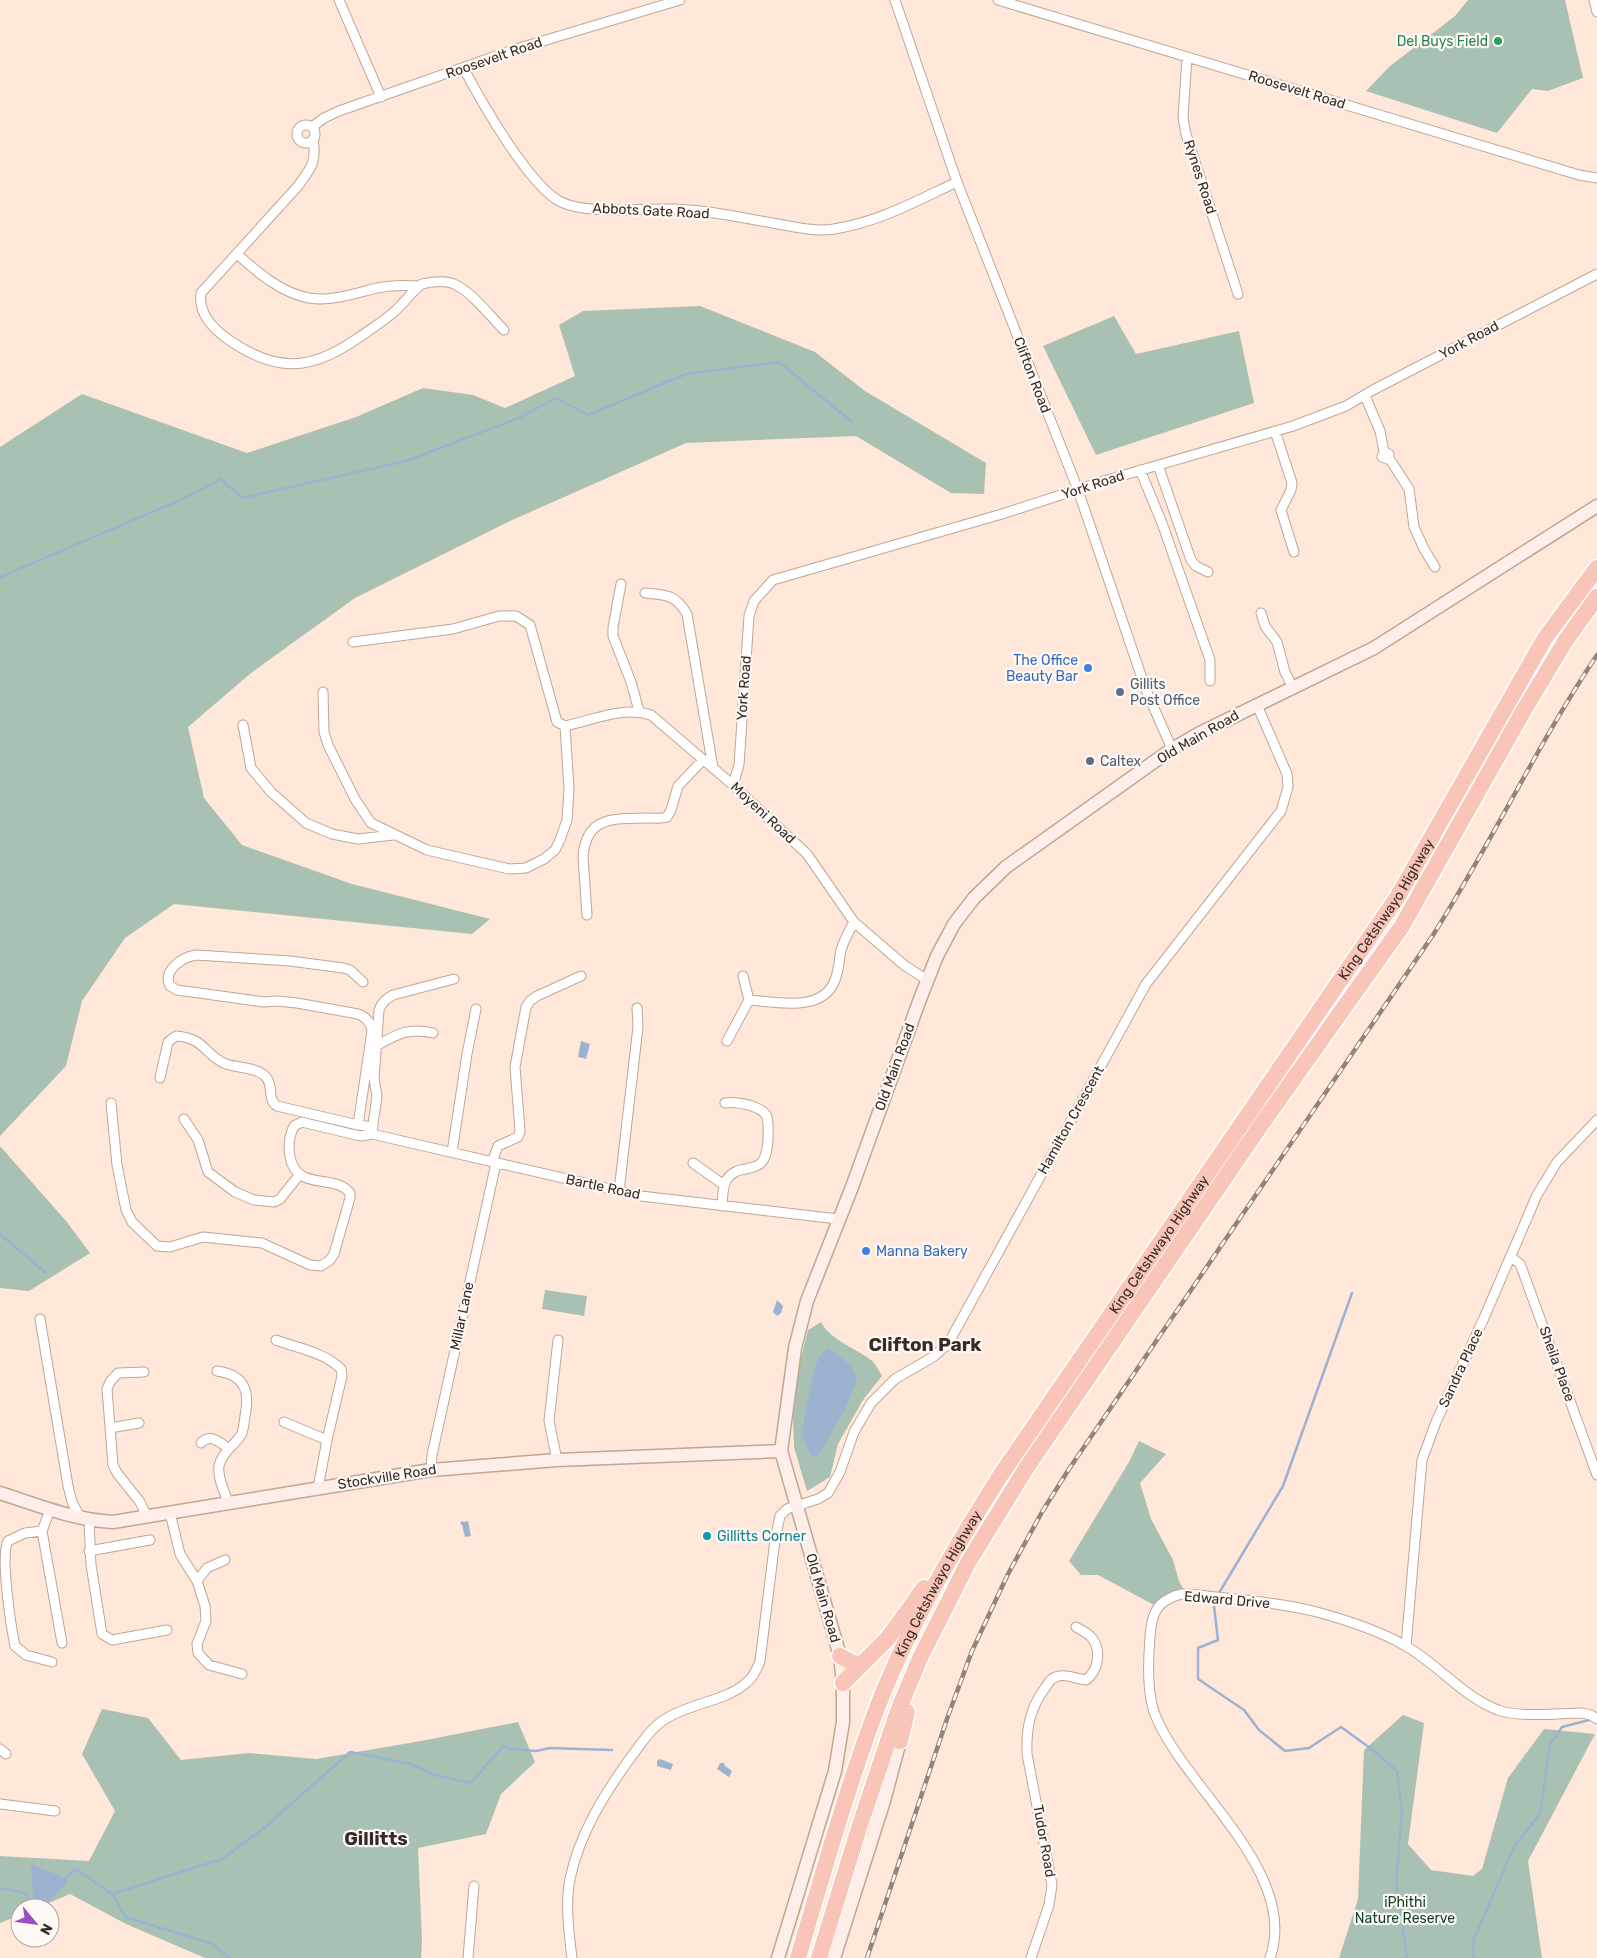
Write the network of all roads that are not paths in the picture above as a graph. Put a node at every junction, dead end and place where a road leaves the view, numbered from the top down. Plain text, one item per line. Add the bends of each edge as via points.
1 (339, 0) edge
2 (680, 0) edge
3 (895, 0) edge
4 (998, 0) edge
5 (1594, 0) edge
6 (1597, 12) edge
7 (1186, 57) junction
8 (464, 69) junction
9 (381, 97) junction
10 (312, 127) junction
11 (313, 139) junction
12 (1597, 178) edge
13 (957, 182) junction
14 (237, 254) junction
15 (1597, 274) edge
16 (419, 286) junction
17 (1238, 294) dead end
18 (504, 330) dead end
19 (1365, 396) junction
20 (1275, 431) junction
21 (1158, 465) junction
22 (1140, 470) junction
23 (1078, 490) junction
24 (1597, 506) edge
25 (1294, 552) dead end
26 (1435, 567) dead end
27 (1597, 568) edge
28 (1208, 572) dead end
29 (622, 584) dead end
30 (645, 593) dead end
31 (1597, 597) edge
32 (1261, 613) dead end
33 (353, 642) dead end
34 (1210, 681) dead end
35 (1293, 688) junction
36 (323, 692) dead end
37 (1257, 705) junction
38 (639, 711) junction
39 (243, 725) dead end
40 (566, 726) junction
41 (1172, 749) junction
42 (704, 760) junction
43 (713, 768) junction
44 (733, 785) junction
45 (394, 835) junction
46 (586, 915) dead end
47 (854, 922) junction
48 (581, 976) dead end
49 (743, 976) dead end
50 (454, 979) dead end
51 (927, 980) junction
52 (363, 982) dead end
53 (749, 1000) junction
54 (637, 1008) dead end
55 (476, 1009) dead end
56 (433, 1033) dead end
57 (727, 1041) dead end
58 (376, 1046) junction
59 (160, 1078) dead end
60 (111, 1103) dead end
61 (725, 1103) dead end
62 (184, 1120) dead end
63 (1597, 1120) edge
64 (358, 1125) junction
65 (372, 1131) junction
66 (452, 1152) junction
67 (494, 1162) junction
68 (693, 1163) dead end
69 (300, 1174) junction
70 (724, 1185) junction
71 (619, 1191) junction
72 (722, 1206) junction
73 (838, 1219) junction
74 (1511, 1257) junction
75 (40, 1319) dead end
76 (276, 1340) dead end
77 (558, 1340) dead end
78 (217, 1371) dead end
79 (144, 1372) dead end
80 (284, 1422) dead end
81 (139, 1424) dead end
82 (110, 1428) junction
83 (327, 1440) junction
84 (201, 1443) dead end
85 (228, 1448) junction
86 (781, 1451) junction
87 (557, 1460) junction
88 (431, 1470) junction
89 (1597, 1475) edge
90 (318, 1488) junction
91 (0, 1493) edge
92 (229, 1504) junction
93 (796, 1506) junction
94 (50, 1510) junction
95 (170, 1513) junction
96 (147, 1517) junction
97 (84, 1518) junction
98 (42, 1531) junction
99 (150, 1540) dead end
100 (959, 1540) junction
101 (89, 1552) junction
102 (225, 1560) dead end
103 (197, 1581) junction
104 (1076, 1627) dead end
105 (167, 1630) dead end
106 (62, 1643) dead end
107 (1406, 1646) junction
108 (840, 1656) junction
109 (920, 1658) junction
110 (52, 1662) dead end
111 (863, 1663) junction
112 (242, 1674) dead end
113 (843, 1683) junction
114 (1597, 1720) edge
115 (900, 1740) joint
116 (0, 1804) edge
117 (55, 1811) dead end
118 (474, 1886) dead end
119 (468, 1958) edge
120 (572, 1958) edge
121 (778, 1958) edge
122 (798, 1958) edge
123 (819, 1958) edge
124 (834, 1958) edge
125 (1031, 1958) edge
126 (1270, 1958) edge

1 - 9 street
2 - 8 street, Roosevelt Road via 516,49
3 - 13 street, Clifton Road
4 - 7 street, Roosevelt Road
5 - 6 street
7 - 12 street, Roosevelt Road
7 - 17 street, Rynes Road via 1182,118
8 - 9 street, Roosevelt Road
8 - 13 street, Abbots Gate Road via 481,102 532,176 560,202 571,205 592,209 693,210 832,229 881,218
9 - 10 street, Roosevelt Road via 339,111
10 - 11 street via 315,132
10 - 11 street via 302,126 298,135 304,142
11 - 14 street via 315,156 312,168
13 - 23 street, Clifton Road
14 - 16 street via 278,286 309,298 337,297 394,286
14 - 16 street via 201,293 204,312 212,326 246,352 277,363 304,363 332,355 393,312
15 - 19 street, York Road
16 - 18 street via 448,282 458,286
19 - 20 street, York Road
19 - 26 street via 1387,455 1409,489 1414,527
20 - 21 street, York Road
20 - 25 street via 1292,479 1291,490 1281,510
21 - 22 street, York Road
21 - 28 street via 1191,560
22 - 23 street, York Road
22 - 34 street via 1210,660
23 - 41 street, Clifton Road via 1146,690
23 - 44 street, York Road via 780,577 769,583 754,600 749,616 739,765
24 - 35 street, Old Main Road via 1374,648
27 - 100 highway, King Cetshwayo Highway via 1541,646 1398,896 1002,1472
29 - 38 street via 613,636
30 - 43 street via 675,598 687,614
31 - 109 highway, King Cetshwayo Highway via 1566,640 1529,702 1402,926 1096,1366 988,1528
32 - 35 street via 1265,626 1277,642
33 - 40 street via 453,629 499,616 516,616 530,625 556,721
35 - 37 street, Old Main Road
36 - 45 street via 324,732 330,749 364,814 371,822
37 - 41 street, Old Main Road
37 - 93 street, Hamilton Crescent via 1287,774 1287,792 1277,818 1146,984 948,1344 934,1357 884,1388 862,1416 828,1493
38 - 40 street via 616,713
38 - 42 street, Moyeni Road via 651,715
39 - 45 street via 251,768 274,796 306,823 332,834 358,839
40 - 45 street via 569,789 566,820 558,845 544,859 526,868 509,869 427,850
41 - 51 street, Old Main Road via 988,883 945,938
42 - 43 street, Moyeni Road
42 - 46 street via 678,786 667,817 610,819 590,834 583,849
43 - 44 street, Moyeni Road
44 - 47 street, Moyeni Road via 807,854
47 - 51 street, Moyeni Road via 904,965
47 - 53 street via 845,939 834,982 825,995 813,1001 794,1003
48 - 67 street via 537,996 528,1004 515,1066 520,1132 516,1138 498,1146
49 - 53 street
50 - 58 street via 388,998 379,1010
51 - 73 street, Old Main Road
52 - 64 street via 344,968 290,960 196,955 177,964 168,980 170,986 177,990 264,1002 277,1000 366,1018 372,1030
53 - 57 street
54 - 71 street via 638,1028
55 - 66 street
56 - 58 street via 411,1030
58 - 65 street via 374,1079 377,1096
59 - 64 street via 168,1042 176,1036 188,1038 202,1044 223,1062 264,1075 270,1083 271,1100 276,1106
60 - 69 street via 116,1157 126,1210 132,1222 157,1246 170,1247 203,1237 262,1243 310,1265 323,1265 335,1252 350,1193 342,1186
61 - 70 street via 740,1102 762,1111 768,1118 768,1129 767,1149 761,1163 736,1171
62 - 69 street via 198,1140 208,1172 235,1192 254,1200 274,1202 280,1200
63 - 74 street, Sandra Place via 1549,1174
64 - 65 street
65 - 66 street, Bartle Road
65 - 69 street via 362,1136 305,1122 296,1124 289,1150 291,1161
66 - 67 street, Bartle Road
67 - 71 street, Bartle Road
67 - 88 street, Millar Lane
68 - 70 street
70 - 72 street
71 - 72 street, Bartle Road
72 - 73 street, Bartle Road
73 - 86 street, Old Main Road via 799,1328
74 - 89 street, Sheila Place via 1522,1269
74 - 107 street, Sandra Place via 1422,1460
75 - 97 street via 68,1486 72,1502
76 - 83 street via 318,1354 341,1369
77 - 87 street via 549,1420
78 - 85 street via 230,1374 248,1394 242,1432
79 - 82 street via 118,1373 110,1382 107,1389
80 - 83 street
81 - 82 street
82 - 96 street via 115,1470 140,1502
83 - 90 street
84 - 85 street via 210,1438
85 - 92 street via 220,1462 219,1472
86 - 87 street, Stockville Road
86 - 93 street, Old Main Road
87 - 88 street, Stockville Road
88 - 90 street, Stockville Road
90 - 92 street, Stockville Road
91 - 94 street, Stockville Road
92 - 95 street, Stockville Road
93 - 108 street, Old Main Road
93 - 120 street via 785,1510 779,1520 765,1632 760,1661 754,1674 748,1683 734,1691 676,1713 656,1726 614,1782 589,1827 569,1886
94 - 97 street, Stockville Road
94 - 98 street
95 - 96 street, Stockville Road
95 - 103 street via 180,1554
96 - 97 street, Stockville Road via 113,1522
97 - 101 street
98 - 106 street
98 - 110 street via 24,1533 8,1541 4,1553 5,1572 14,1646 26,1655
99 - 101 street
100 - 111 highway via 888,1638
100 - 122 highway, King Cetshwayo Highway via 922,1609 874,1715
101 - 105 street via 102,1634 112,1640
102 - 103 street via 207,1568
103 - 112 street via 206,1616 197,1644 198,1653 209,1665
104 - 125 street, Tudor Road via 1091,1636 1097,1646 1093,1674 1086,1680 1060,1676 1051,1679 1038,1697 1027,1736 1027,1754 1052,1885 1049,1906
107 - 114 street, Edward Drive via 1474,1698 1496,1710 1514,1714 1582,1713
107 - 126 street, Edward Drive via 1318,1612 1247,1600 1182,1594 1164,1601 1155,1612 1150,1632 1148,1670 1156,1717 1266,1883 1274,1906 1275,1926
108 - 111 highway via 855,1664
108 - 113 street, Old Main Road
109 - 115 highway
109 - 123 highway, King Cetshwayo Highway via 882,1754
111 - 113 highway
113 - 121 street, Old Main Road via 843,1722 835,1771
115 - 124 street
116 - 117 street
118 - 119 street

